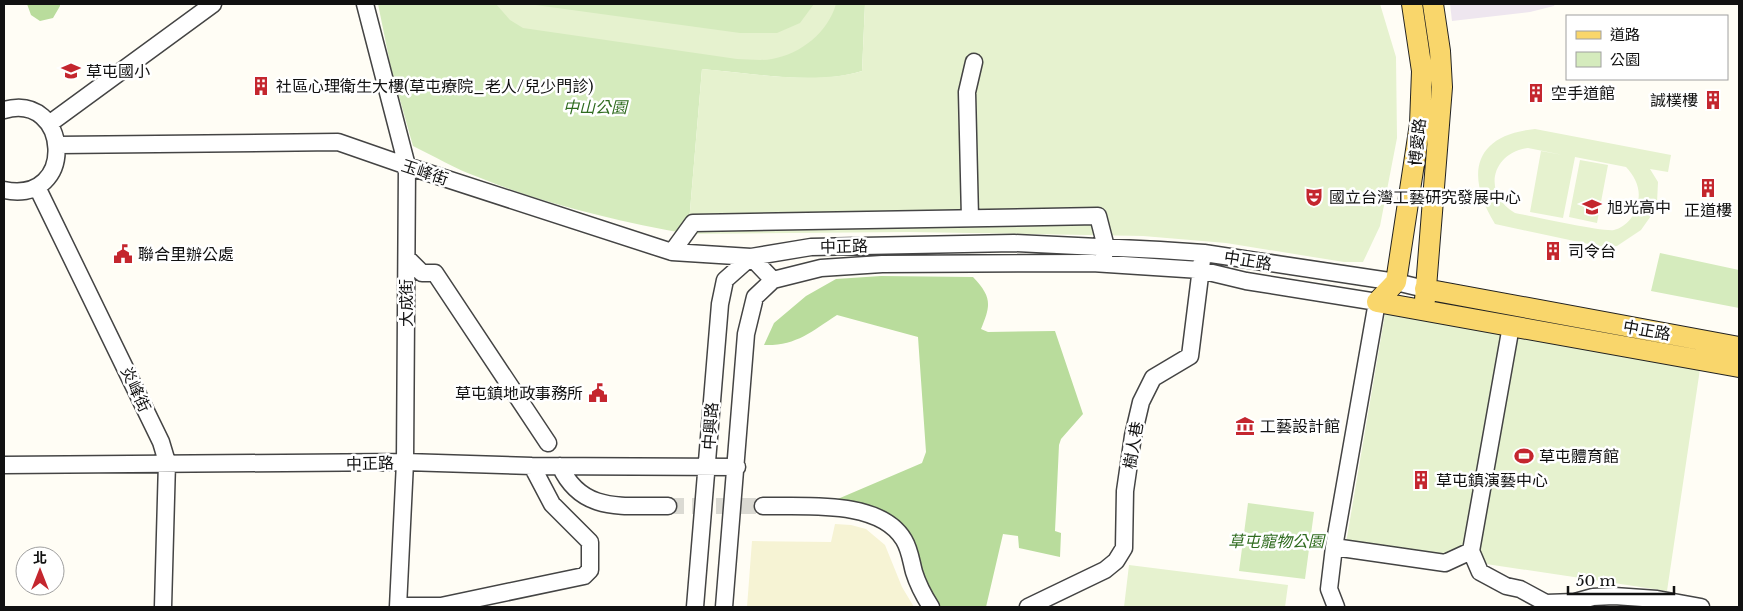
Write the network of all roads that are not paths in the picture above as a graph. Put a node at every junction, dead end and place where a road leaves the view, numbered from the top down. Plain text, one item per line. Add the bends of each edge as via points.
1 (213, 4) edge
2 (365, 4) edge
3 (1412, 4) edge
4 (1433, 4) edge
5 (974, 62) dead end
6 (4, 110) edge
7 (49, 124) junction
8 (58, 145) junction
9 (407, 166) junction
10 (36, 187) junction
11 (4, 190) edge
12 (970, 218) junction
13 (1106, 247) junction
14 (672, 252) junction
15 (1204, 253) junction
16 (751, 257) junction
17 (407, 258) junction
18 (1103, 263) junction
19 (1200, 270) junction
20 (773, 280) junction
21 (1396, 282) junction
22 (1425, 289) junction
23 (1377, 302) junction
24 (1424, 310) junction
25 (1511, 326) junction
26 (1739, 347) edge
27 (1739, 367) edge
28 (548, 443) dead end
29 (166, 462) junction
30 (405, 462) junction
31 (4, 465) edge
32 (706, 465) junction
33 (532, 466) junction
34 (560, 466) junction
35 (736, 467) junction
36 (668, 506) tunnel mouth
37 (763, 506) tunnel mouth
38 (1334, 547) junction
39 (1471, 551) junction
40 (163, 607) edge
41 (398, 607) edge
42 (695, 607) edge
43 (724, 607) edge
44 (931, 607) edge
45 (1028, 607) edge
46 (1336, 607) edge
47 (1701, 607) edge

1 - 7 street
2 - 9 street, 大成街
3 - 21 main road, 博愛路 via 1422,71 1420,124
4 - 22 main road, 博愛路 via 1442,87
5 - 12 street via 967,92
6 - 7 street via 25,109 38,114
7 - 8 street
8 - 9 street, 玉峰街 via 338,142
8 - 10 street via 54,169
9 - 14 street, 玉峰街
9 - 17 street, 大成街
10 - 11 street via 25,191
10 - 29 street, 炎峰街 via 132,379 161,442
12 - 13 street via 1098,216
12 - 14 street via 694,223
13 - 15 street, 中正路
13 - 16 street, 中正路 via 1014,244 811,247
13 - 18 street
14 - 16 street, 玉峰街
15 - 19 street, 樹人巷
15 - 21 street, 中正路
16 - 20 street
16 - 32 street, 中興路 via 725,280 723,288 716,331
17 - 28 street via 422,273 435,273
17 - 30 street, 大成街
18 - 19 street, 中正路
18 - 20 street, 中正路 via 882,264 821,268
19 - 23 street, 中正路 via 1246,281
19 - 45 street, 樹人巷 via 1190,356 1153,378 1141,402 1125,491 1124,548 1105,570
20 - 35 street, 中興路 via 755,297 746,334
21 - 22 street, 中正路
21 - 23 main road
22 - 24 main road, 博愛路
22 - 26 main road, 中正路
23 - 24 main road, 中正路
23 - 38 street
24 - 25 main road, 中正路
25 - 27 main road, 中正路
25 - 39 street
29 - 30 street, 中正路
29 - 31 street, 中正路
29 - 40 street, 炎峰街
30 - 33 street, 中正路
30 - 41 street, 大成街
32 - 34 street, 中正路
32 - 35 street, 中正路
32 - 42 street, 中興路
33 - 34 street, 中正路
33 - 41 street via 552,504 590,542 590,570 584,576 441,606
34 - 36 street via 572,486 599,504
35 - 43 street, 中興路
37 - 44 street via 828,507 882,518 903,538 911,553 919,585
38 - 39 street via 1444,563
38 - 46 street via 1329,588
39 - 47 street via 1480,572 1546,602 1575,602 1614,596

